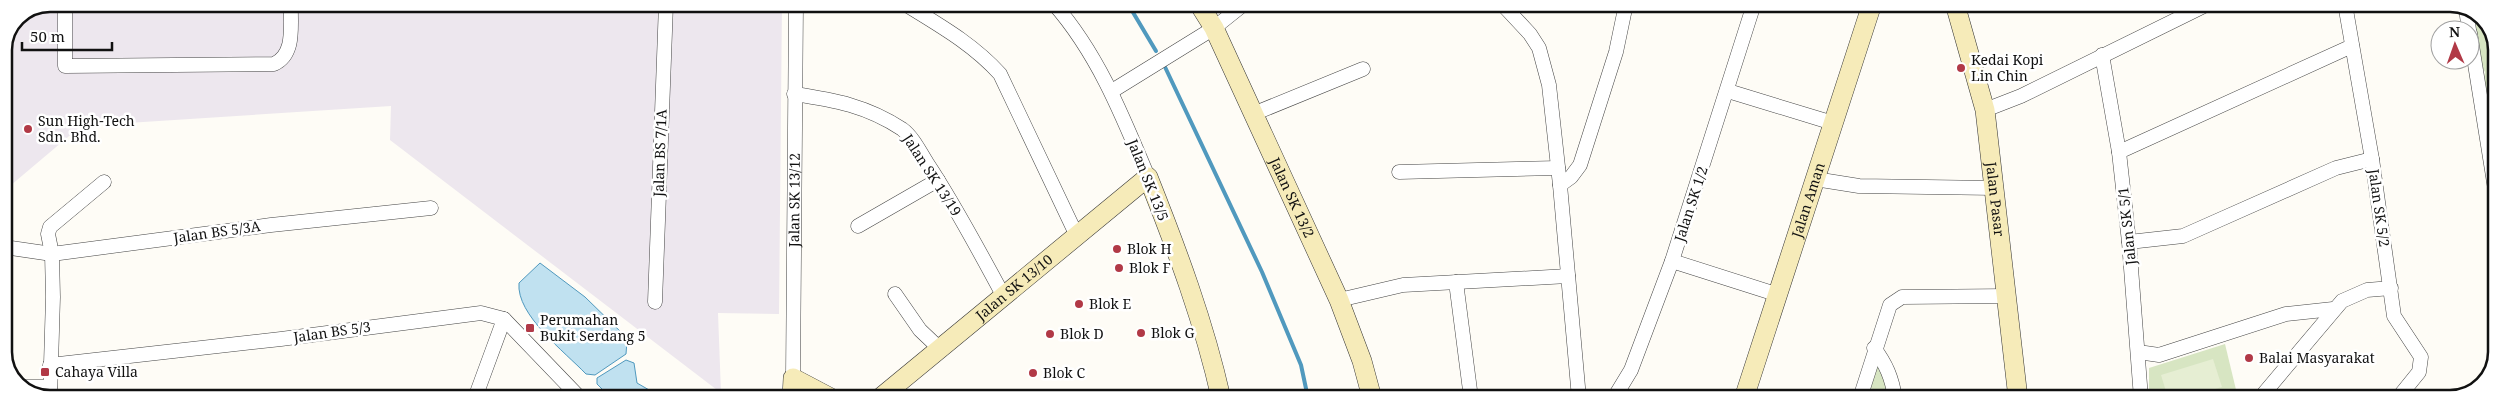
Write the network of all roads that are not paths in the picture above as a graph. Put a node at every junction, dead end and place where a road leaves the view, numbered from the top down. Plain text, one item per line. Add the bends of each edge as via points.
1 (65, 12) edge
2 (291, 12) edge
3 (666, 12) edge
4 (796, 12) edge
5 (918, 12) edge
6 (1062, 12) edge
7 (1204, 12) edge
8 (1233, 12) edge
9 (1510, 13) edge
10 (1624, 13) edge
11 (1751, 13) edge
12 (1869, 13) edge
13 (1957, 13) edge
14 (2190, 13) edge
15 (2346, 13) edge
16 (1214, 28) junction
17 (2352, 46) junction
18 (2102, 55) junction
19 (1363, 69) dead end
20 (2476, 70) edge
21 (1112, 91) junction
22 (1728, 91) junction
23 (794, 94) junction
24 (1985, 110) junction
25 (1253, 114) junction
26 (1833, 123) junction
27 (2487, 139) edge
28 (2119, 152) junction
29 (2372, 159) junction
30 (1558, 168) junction
31 (1399, 172) dead end
32 (1148, 177) junction
33 (1815, 179) junction
34 (938, 180) junction
35 (104, 182) dead end
36 (1560, 185) junction
37 (1994, 188) junction
38 (431, 208) dead end
39 (858, 226) dead end
40 (1076, 234) junction
41 (2130, 242) junction
42 (13, 248) edge
43 (52, 254) junction
44 (1672, 261) junction
45 (1568, 276) junction
46 (1456, 282) junction
47 (2391, 288) junction
48 (895, 294) dead end
49 (1003, 295) junction
50 (1779, 295) junction
51 (2008, 296) junction
52 (1339, 300) junction
53 (655, 302) dead end
54 (2333, 309) junction
55 (504, 319) junction
56 (1874, 348) junction
57 (940, 349) junction
58 (2138, 352) junction
59 (50, 365) junction
60 (793, 378) junction
61 (50, 389) edge
62 (478, 389) edge
63 (572, 389) edge
64 (792, 389) edge
65 (815, 389) edge
66 (891, 389) edge
67 (1220, 389) edge
68 (1370, 390) edge
69 (1470, 390) edge
70 (1577, 390) edge
71 (1619, 390) edge
72 (1747, 390) edge
73 (1862, 390) edge
74 (1894, 390) edge
75 (2017, 390) edge
76 (2141, 390) edge
77 (2267, 390) edge
78 (2404, 390) edge

1 - 2 street via 65,66 274,64 286,56 289,48
3 - 53 street, Jalan BS 7/1A
4 - 23 street, Jalan SK 13/12
5 - 40 street via 963,40 1000,74
6 - 21 street, Jalan SK 13/5
7 - 16 street, Jalan SK 13/2
8 - 16 street
9 - 30 street via 1530,34 1541,55
10 - 36 street via 1616,52 1580,165 1571,178
11 - 22 street, Jalan SK 1/2
12 - 26 street, Jalan Aman
13 - 24 street, Jalan Pasar
14 - 18 street
15 - 17 street, Jalan SK 5/2
16 - 21 street
16 - 25 street, Jalan SK 13/2
17 - 28 street
17 - 29 street, Jalan SK 5/2
18 - 24 street
18 - 28 street, Jalan SK 5/1
19 - 25 street
20 - 27 street
21 - 32 street, Jalan SK 13/5
22 - 26 street
22 - 44 street, Jalan SK 1/2
23 - 34 street, Jalan SK 13/19 via 841,101 903,130
23 - 60 street, Jalan SK 13/12
24 - 37 street, Jalan Pasar
25 - 52 street, Jalan SK 13/2
26 - 33 street, Jalan Aman
28 - 41 street, Jalan SK 5/1
29 - 41 street via 2336,168 2184,236
29 - 47 street, Jalan SK 5/2
30 - 31 street
30 - 36 street
32 - 40 street, Jalan SK 13/10
32 - 67 street, Jalan SK 13/5 via 1183,266
33 - 37 street via 1859,186
33 - 50 street, Jalan Aman
34 - 39 street
34 - 49 street, Jalan SK 13/19
35 - 43 street via 50,227 48,241
36 - 45 street
37 - 51 street, Jalan Pasar
38 - 43 street, Jalan BS 5/3A
40 - 49 street, Jalan SK 13/10
41 - 58 street, Jalan SK 5/1
42 - 43 street, Jalan BS 5/3A
43 - 59 street
44 - 50 street
44 - 71 street, Jalan SK 1/2 via 1631,370
45 - 46 street
45 - 70 street
46 - 52 street via 1403,285
46 - 69 street
47 - 54 street via 2354,294
47 - 78 street, Jalan SK 5/2 via 2396,322 2421,357 2419,372
48 - 57 street via 920,330
49 - 57 street, Jalan SK 13/10
50 - 72 street, Jalan Aman
51 - 56 street via 1902,297 1890,305
51 - 75 street, Jalan Pasar
52 - 68 street, Jalan SK 13/2
54 - 58 street via 2286,314 2159,355
54 - 77 street
55 - 59 street, Jalan BS 5/3 via 481,313
55 - 62 street
55 - 63 street
56 - 73 street
56 - 74 street via 1884,361
57 - 66 street, Jalan SK 13/10
58 - 76 street, Jalan SK 5/1
59 - 61 street
60 - 64 street, Jalan SK 13/12
60 - 65 street

